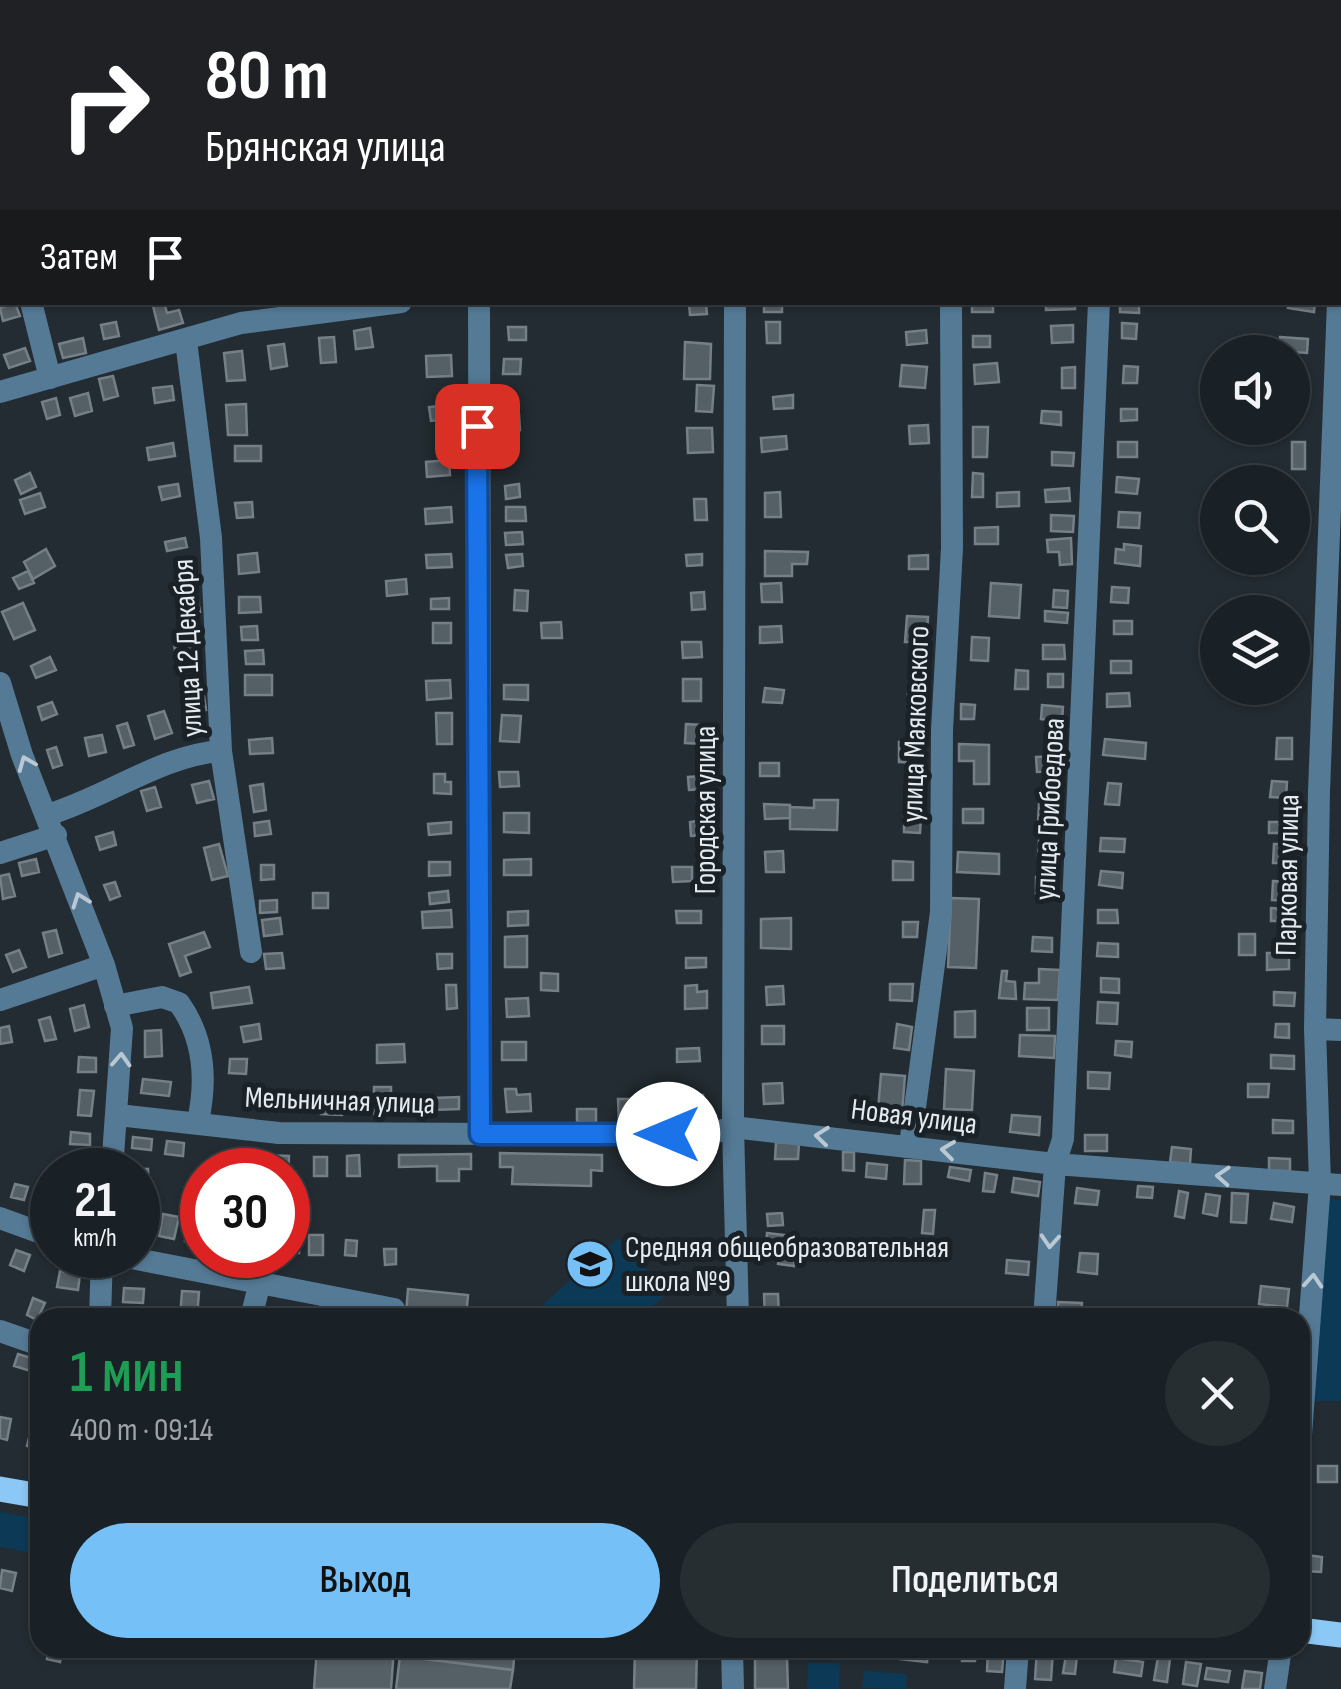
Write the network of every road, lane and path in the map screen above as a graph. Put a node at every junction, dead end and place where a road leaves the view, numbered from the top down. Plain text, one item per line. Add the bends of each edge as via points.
1 (32, 305) edge
2 (356, 305) edge
3 (478, 305) edge
4 (736, 305) edge
5 (951, 305) edge
6 (1099, 305) edge
7 (1338, 305) edge
8 (237, 313) edge
9 (186, 341) junction
10 (50, 378) junction
11 (0, 392) edge
12 (0, 683) edge
13 (4, 711) edge
14 (222, 751) junction
15 (52, 825) junction
16 (0, 853) edge
17 (251, 952) dead end
18 (104, 965) junction
19 (0, 1000) edge
20 (115, 1006) junction
21 (1315, 1029) junction
22 (1341, 1030) edge
23 (118, 1115) junction
24 (198, 1121) junction
25 (733, 1127) junction
26 (480, 1134) junction
27 (910, 1145) junction
28 (114, 1148) edge
29 (1055, 1164) junction
30 (1330, 1184) edge
31 (0, 1218) edge
32 (30, 1228) edge
33 (160, 1265) edge
34 (101, 1278) edge
35 (259, 1286) junction
36 (100, 1308) edge
37 (254, 1308) edge
38 (388, 1308) edge
39 (738, 1308) edge
40 (1045, 1308) edge
41 (0, 1330) edge
42 (30, 1341) edge
43 (1310, 1360) edge
44 (0, 1489) edge
45 (30, 1494) edge
46 (1310, 1631) edge
47 (1341, 1635) edge
48 (732, 1658) edge
49 (1017, 1658) edge
50 (1280, 1658) edge
51 (733, 1689) edge
52 (1014, 1689) edge
53 (1275, 1689) edge

1 - 10 street
2 - 8 street
3 - 26 street
4 - 25 street, Городская улица
5 - 27 street, улица Маяковского via 941,912
6 - 29 street, улица Грибоедова via 1064,1120
7 - 21 street, Парковая улица
8 - 9 street
9 - 10 street
9 - 14 street, улица 12 Декабря via 212,538
10 - 11 street
12 - 13 street
15 -> 13 street
14 - 15 street via 198,753
14 - 17 street, улица 12 Декабря
15 - 16 street
18 -> 15 street
18 - 19 street
18 - 20 street
23 -> 20 street via 122,1028
20 - 24 street, Мельничная улица via 162,998 180,1003 202,1064
21 - 22 street
21 - 30 street, Парковая улица
23 - 24 street, Мельничная улица
23 - 28 street
24 - 26 street, Мельничная улица via 279,1133
25 - 26 street, Новая улица via 706,1135
27 -> 25 street, Новая улица
25 - 39 street, Городская улица
29 -> 27 street, Новая улица
30 -> 29 street, Новая улица
29 -> 40 street, улица Грибоедова
43 -> 30 street, Парковая улица
31 - 32 street
33 - 35 street
34 - 36 street
35 - 37 street
35 - 38 street
41 - 42 street
44 - 45 main road
46 - 47 main road
48 - 51 street
49 - 52 street
50 - 53 street

